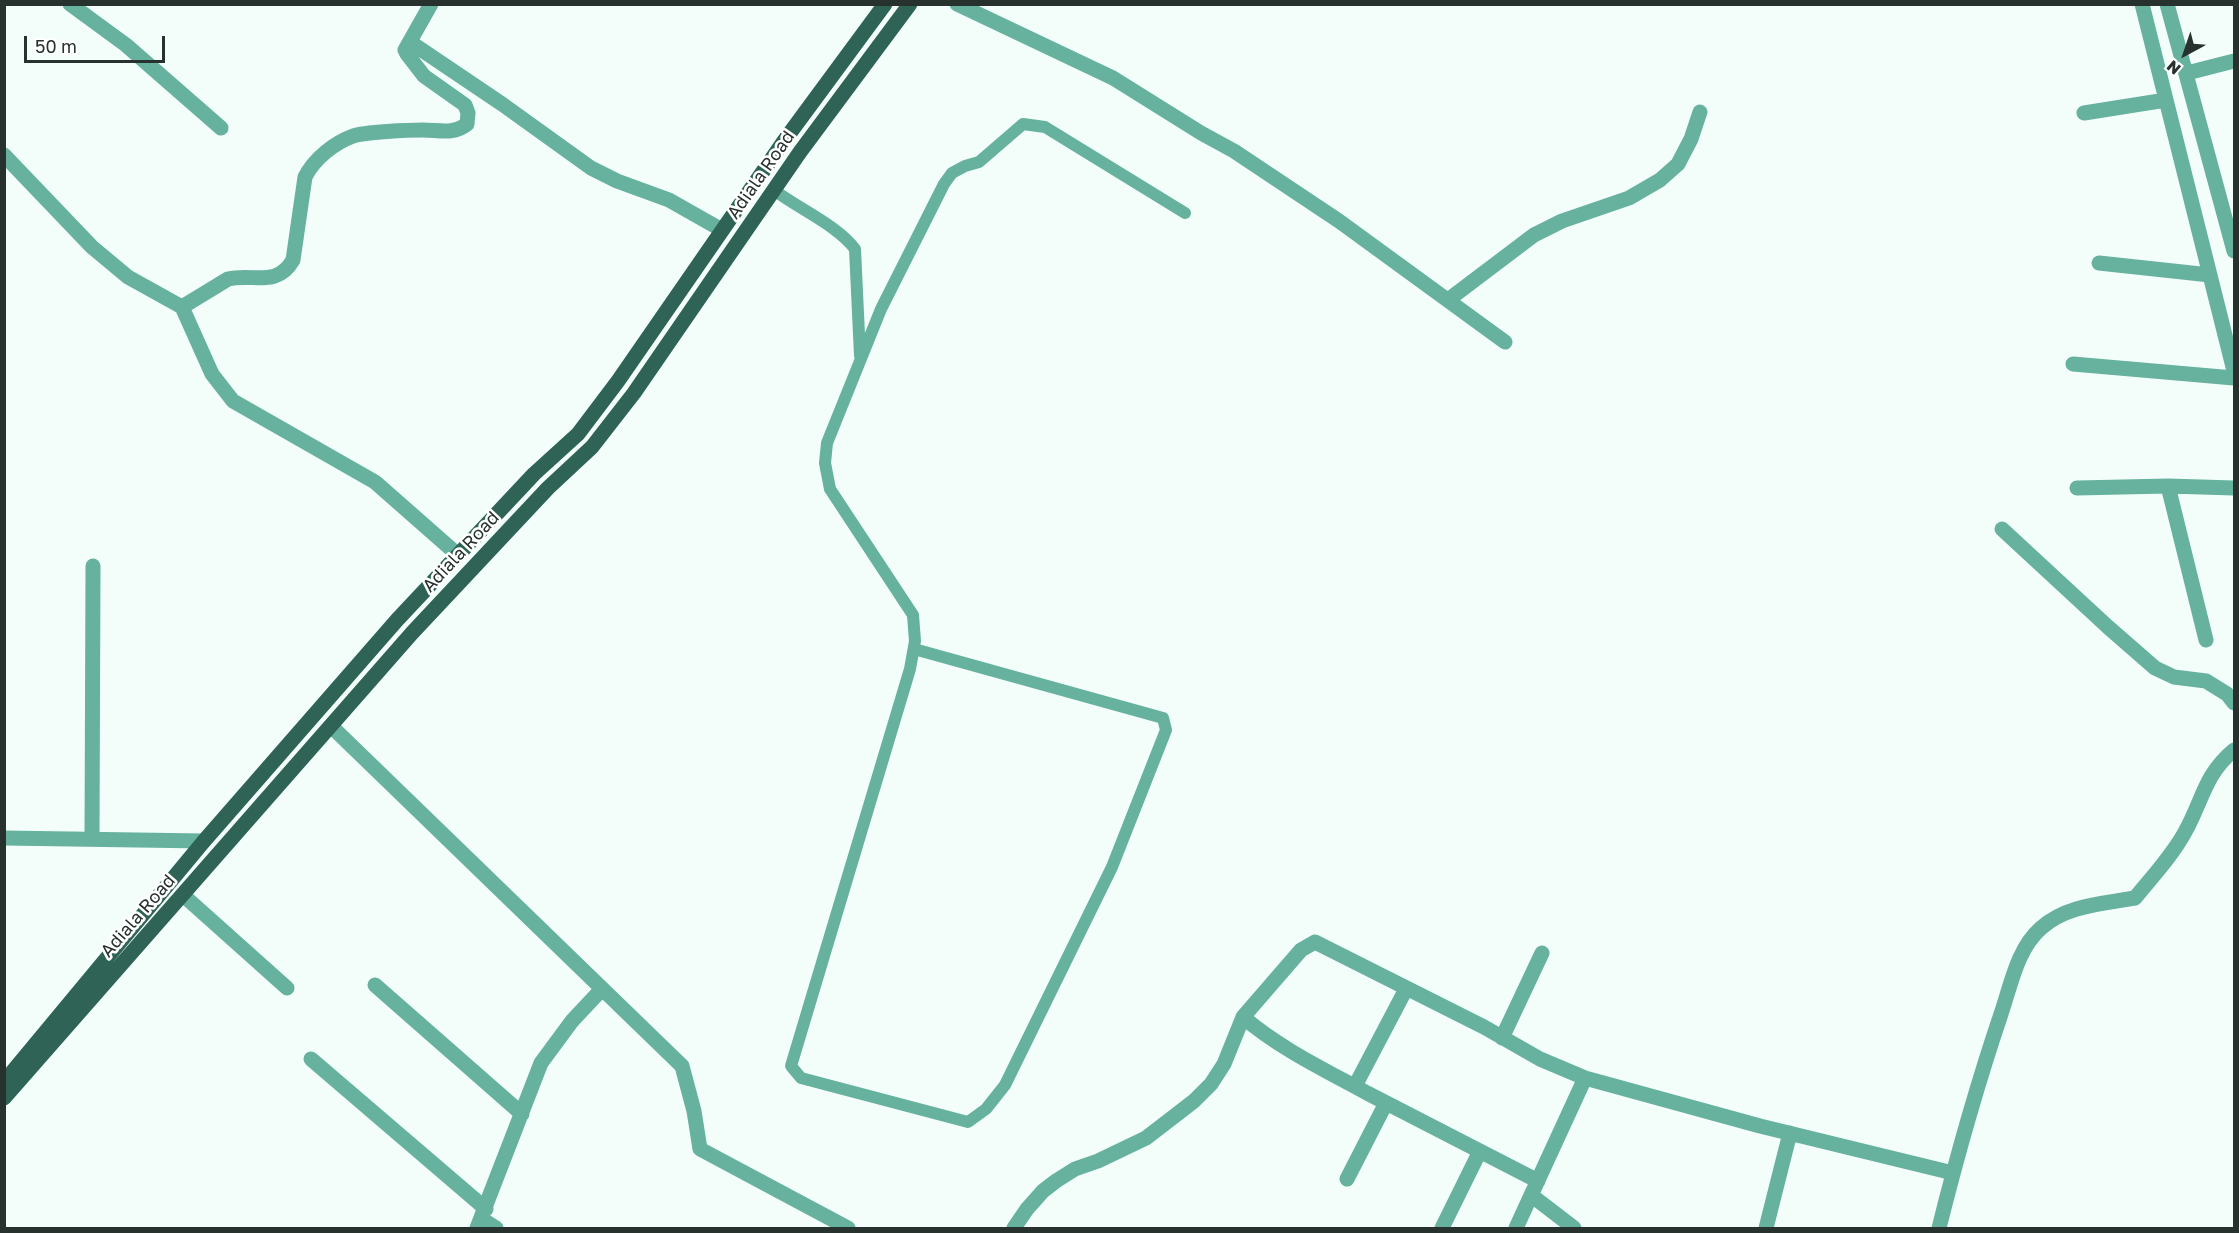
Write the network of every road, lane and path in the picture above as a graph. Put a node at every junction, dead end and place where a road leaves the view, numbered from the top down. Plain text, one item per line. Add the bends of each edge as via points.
1 (70, 4) edge
2 (430, 4) edge
3 (885, 4) edge
4 (910, 4) edge
5 (957, 4) edge
6 (2142, 4) edge
7 (2167, 4) edge
8 (410, 42) junction
9 (2235, 61) edge
10 (2187, 73) junction
11 (2166, 100) junction
12 (1700, 112) dead end
13 (2084, 113) dead end
14 (221, 128) dead end
15 (4, 154) edge
16 (774, 190) junction
17 (1185, 213) dead end
18 (722, 230) junction
19 (2235, 251) edge
20 (2099, 263) dead end
21 (2210, 275) junction
22 (1448, 300) junction
23 (182, 307) junction
24 (1505, 342) dead end
25 (860, 360) junction
26 (2073, 364) dead end
27 (2235, 371) edge
28 (2235, 378) edge
29 (2168, 486) junction
30 (2078, 488) dead end
31 (2235, 488) edge
32 (2002, 529) dead end
33 (458, 555) junction
34 (93, 566) dead end
35 (2206, 640) dead end
36 (914, 648) junction
37 (2235, 703) edge
38 (331, 726) junction
39 (2235, 750) edge
40 (4, 838) edge
41 (92, 839) junction
42 (204, 841) junction
43 (183, 896) junction
44 (1542, 953) dead end
45 (375, 985) dead end
46 (287, 988) dead end
47 (602, 988) junction
48 (1406, 989) junction
49 (1243, 1017) junction
50 (1502, 1038) junction
51 (311, 1059) dead end
52 (1585, 1078) junction
53 (4, 1082) edge
54 (1355, 1086) junction
55 (4, 1098) edge
56 (1386, 1103) junction
57 (522, 1114) junction
58 (1790, 1133) junction
59 (1480, 1151) junction
60 (1953, 1173) junction
61 (1347, 1179) dead end
62 (1534, 1188) junction
63 (482, 1219) edge
64 (496, 1228) edge
65 (848, 1228) edge
66 (1014, 1228) edge
67 (1442, 1228) edge
68 (1516, 1228) edge
69 (1574, 1228) edge
70 (1766, 1228) edge
71 (1939, 1228) edge

1 - 14 street via 126,45
2 - 8 street
3 - 18 main road, Adiala Road
4 - 16 main road, Adiala Road
5 - 22 street via 1113,78 1234,151
6 - 11 street
7 - 10 street
8 - 18 street via 591,168 669,200
8 - 23 street via 407,54 424,76 465,105 467,124 449,132 355,135 342,141 321,156 305,177 289,267 270,278 228,279
9 - 10 street
10 - 19 street
11 - 13 street
11 - 21 street
12 - 22 street via 1678,164 1660,180 1629,198 1534,235
15 - 23 street via 92,247 128,277
16 - 25 lane via 845,236 855,249
16 - 38 main road, Adiala Road via 592,447 548,488 412,633
17 - 25 lane via 1045,127 1023,124 979,162 952,172 881,309
18 - 33 main road, Adiala Road via 578,434 534,474
20 - 21 street
21 - 27 street
22 - 24 street
23 - 33 street via 212,374 233,401 375,482
25 - 36 lane via 827,443 825,463 830,489 914,615
26 - 28 street
29 - 30 street
29 - 31 street
29 - 35 street
32 - 37 street via 2155,668 2174,677 2206,681
33 - 42 main road, Adiala Road
34 - 41 street
36 - 36 lane via 1163,718 1166,730 1112,867 1005,1085 986,1109 968,1122 801,1078 791,1066
38 - 43 main road, Adiala Road
38 - 47 street
39 - 60 street via 2215,769 2175,849 2135,898 2080,906 2039,929 2023,952
40 - 41 street
41 - 42 street
42 - 53 main road, Adiala Road
43 - 46 street
43 - 55 main road, Adiala Road
44 - 50 street
45 - 57 street
47 - 57 street via 572,1020 541,1064
47 - 65 street via 682,1066 700,1149
48 - 49 street via 1315,942 1301,950
48 - 50 street
48 - 54 street
49 - 54 street via 1284,1047
49 - 66 street via 1224,1064 1194,1101 1146,1138 1056,1181 1043,1191
50 - 52 street
51 - 63 street
52 - 58 street
52 - 62 street
54 - 56 street
56 - 59 street
56 - 61 street
57 - 63 street
58 - 60 street
58 - 70 street
59 - 62 street
59 - 67 street
60 - 71 street
62 - 68 street
62 - 69 street
63 - 64 street

